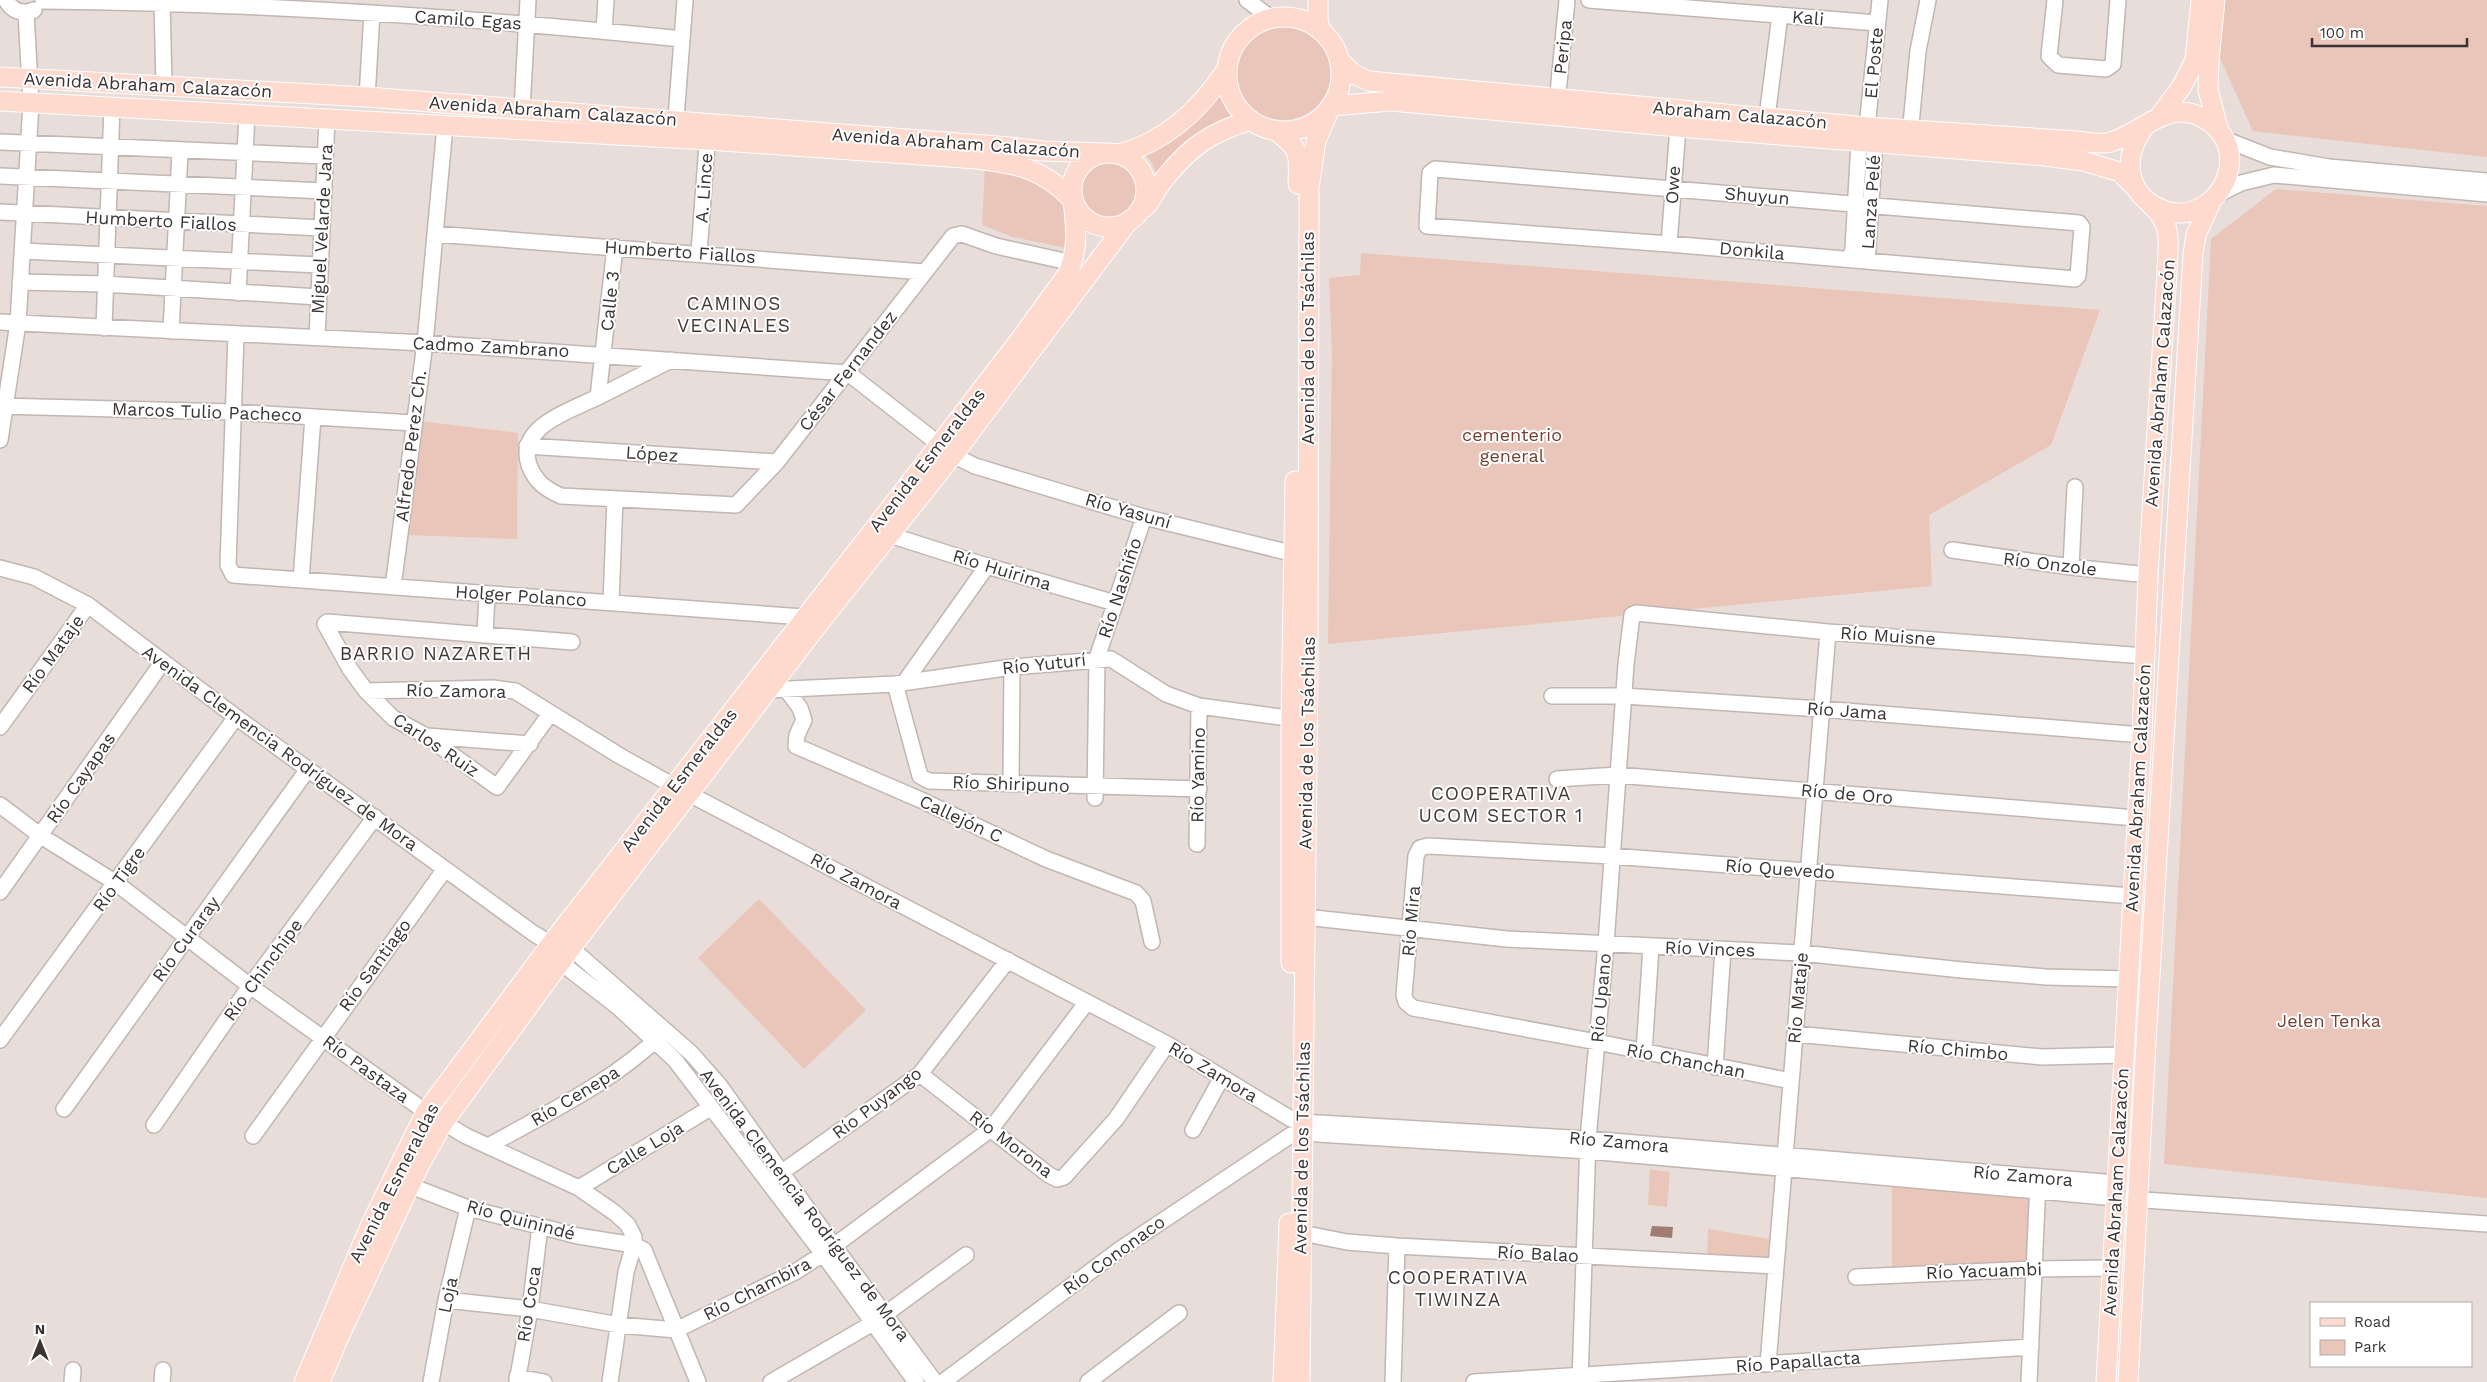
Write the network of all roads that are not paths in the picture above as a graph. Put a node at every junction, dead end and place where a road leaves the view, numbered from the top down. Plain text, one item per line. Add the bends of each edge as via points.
1 (6, 0) edge
2 (44, 0) edge
3 (528, 0) edge
4 (606, 0) edge
5 (685, 0) edge
6 (1247, 0) edge
7 (1288, 0) edge
8 (1318, 0) edge
9 (1567, 0) edge
10 (1589, 0) edge
11 (1880, 0) edge
12 (1928, 0) edge
13 (2055, 0) edge
14 (2118, 0) edge
15 (2201, 0) edge
16 (2215, 0) edge
17 (162, 1) edge
18 (26, 13) junction
19 (372, 13) junction
20 (1780, 15) junction
21 (1275, 17) junction
22 (1878, 23) junction
23 (527, 25) junction
24 (604, 31) junction
25 (1322, 31) junction
26 (682, 39) junction
27 (1339, 60) junction
28 (1226, 70) junction
29 (0, 77) edge
30 (32, 78) junction
31 (164, 85) junction
32 (1558, 93) dead end
33 (367, 98) junction
34 (0, 101) edge
35 (31, 103) junction
36 (112, 107) junction
37 (1330, 107) junction
38 (522, 109) junction
39 (247, 114) junction
40 (1767, 117) junction
41 (327, 119) junction
42 (1251, 120) junction
43 (2152, 121) junction
44 (1912, 124) dead end
45 (445, 126) junction
46 (1678, 127) junction
47 (675, 129) junction
48 (1275, 130) junction
49 (708, 132) junction
50 (2222, 135) junction
51 (1867, 137) junction
52 (0, 142) edge
53 (29, 144) junction
54 (111, 148) junction
55 (180, 152) junction
56 (245, 154) junction
57 (1112, 154) junction
58 (326, 156) junction
59 (0, 176) edge
60 (27, 177) junction
61 (109, 181) junction
62 (2487, 181) edge
63 (178, 184) junction
64 (243, 188) junction
65 (1672, 189) junction
66 (324, 192) junction
67 (2487, 194) edge
68 (2141, 195) junction
69 (2215, 198) junction
70 (1073, 200) junction
71 (1863, 206) junction
72 (0, 212) edge
73 (24, 214) junction
74 (108, 218) junction
75 (1132, 219) junction
76 (176, 221) junction
77 (241, 224) junction
78 (1426, 226) joint
79 (322, 228) junction
80 (435, 234) junction
81 (1669, 244) junction
82 (615, 247) junction
83 (22, 251) junction
84 (699, 253) junction
85 (106, 255) junction
86 (174, 258) junction
87 (1850, 259) junction
88 (240, 262) junction
89 (1867, 262) junction
90 (1073, 263) junction
91 (320, 265) junction
92 (924, 272) junction
93 (2077, 278) joint
94 (20, 282) junction
95 (106, 284) junction
96 (173, 290) junction
97 (238, 293) junction
98 (319, 297) junction
99 (0, 322) edge
100 (18, 323) junction
101 (104, 328) junction
102 (171, 331) junction
103 (236, 335) junction
104 (316, 338) junction
105 (425, 343) junction
106 (604, 354) junction
107 (672, 359) junction
108 (848, 373) junction
109 (598, 397) junction
110 (2, 407) edge
111 (233, 412) junction
112 (313, 417) junction
113 (413, 423) junction
114 (0, 440) edge
115 (530, 440) junction
116 (946, 450) junction
117 (777, 462) junction
118 (2075, 486) dead end
119 (616, 499) junction
120 (1144, 517) junction
121 (890, 535) junction
122 (1952, 550) dead end
123 (1301, 556) junction
124 (987, 566) junction
125 (2071, 567) junction
126 (0, 568) edge
127 (2148, 575) junction
128 (301, 580) junction
129 (393, 587) junction
130 (487, 594) junction
131 (611, 603) junction
132 (1114, 603) junction
133 (88, 605) junction
134 (1632, 614) joint
135 (812, 620) junction
136 (1828, 632) junction
137 (485, 635) junction
138 (572, 642) dead end
139 (2145, 656) junction
140 (1097, 658) junction
141 (162, 663) junction
142 (1012, 667) junction
143 (900, 683) junction
144 (777, 689) junction
145 (366, 691) junction
146 (1552, 696) dead end
147 (1624, 696) junction
148 (1199, 706) junction
149 (1821, 709) junction
150 (550, 714) junction
151 (236, 717) junction
152 (1299, 720) junction
153 (0, 726) edge
154 (2142, 735) junction
155 (426, 736) junction
156 (530, 744) junction
157 (308, 769) junction
158 (1617, 775) junction
159 (1557, 779) dead end
160 (1011, 782) junction
161 (681, 790) junction
162 (1095, 790) junction
163 (1199, 790) junction
164 (1814, 791) junction
165 (0, 805) edge
166 (375, 817) junction
167 (2136, 818) junction
168 (41, 836) junction
169 (1197, 844) dead end
170 (1428, 846) joint
171 (1611, 856) junction
172 (445, 868) junction
173 (1808, 871) junction
174 (116, 883) junction
175 (0, 892) edge
176 (2132, 896) junction
177 (1298, 916) junction
178 (1412, 929) junction
179 (188, 938) junction
180 (1152, 942) dead end
181 (551, 944) junction
182 (1606, 944) junction
183 (1651, 947) junction
184 (1723, 949) junction
185 (1801, 953) junction
186 (566, 955) junction
187 (1008, 960) junction
188 (2129, 979) junction
189 (250, 986) junction
190 (1087, 1002) junction
191 (1406, 1002) joint
192 (1795, 1034) junction
193 (661, 1036) junction
194 (323, 1038) junction
195 (0, 1040) edge
196 (1597, 1042) junction
197 (1167, 1044) junction
198 (1644, 1052) junction
199 (2123, 1056) junction
200 (1715, 1067) junction
201 (708, 1073) junction
202 (920, 1074) junction
203 (1222, 1077) junction
204 (1791, 1081) junction
205 (694, 1084) junction
206 (710, 1108) junction
207 (64, 1109) dead end
208 (426, 1112) junction
209 (443, 1123) junction
210 (154, 1125) dead end
211 (1297, 1127) junction
212 (991, 1129) junction
213 (1193, 1130) dead end
214 (253, 1136) dead end
215 (1588, 1145) junction
216 (490, 1146) junction
217 (1784, 1162) junction
218 (782, 1173) junction
219 (768, 1182) junction
220 (2038, 1184) junction
221 (411, 1186) junction
222 (579, 1188) junction
223 (2116, 1191) junction
224 (2138, 1198) junction
225 (468, 1208) junction
226 (2487, 1224) edge
227 (540, 1226) junction
228 (1302, 1233) junction
229 (634, 1245) junction
230 (1397, 1246) junction
231 (828, 1250) junction
232 (966, 1255) dead end
233 (1584, 1256) junction
234 (1776, 1266) junction
235 (2034, 1268) junction
236 (2112, 1268) junction
237 (1856, 1277) dead end
238 (446, 1300) junction
239 (530, 1309) junction
240 (1179, 1313) dead end
241 (879, 1319) junction
242 (619, 1325) junction
243 (676, 1330) junction
244 (331, 1336) junction
245 (2031, 1348) junction
246 (1768, 1364) junction
247 (517, 1379) edge
248 (1580, 1379) edge
249 (304, 1382) edge
250 (320, 1382) edge
251 (431, 1382) edge
252 (544, 1382) edge
253 (610, 1382) edge
254 (698, 1382) edge
255 (770, 1382) edge
256 (916, 1382) edge
257 (935, 1382) edge
258 (943, 1382) edge
259 (1088, 1382) edge
260 (1283, 1382) edge
261 (1300, 1382) edge
262 (1393, 1382) edge
263 (1474, 1382) edge
264 (2029, 1382) edge
265 (2106, 1382) edge
266 (2128, 1382) edge

1 - 18 street via 14,9
2 - 17 street, Camilo Egas
2 - 18 street via 36,9
3 - 23 street
4 - 24 street
5 - 26 street
6 - 21 street
7 - 21 main road
8 - 25 main road via 1318,20
9 - 32 street, Peripa
10 - 20 street, Kali
11 - 22 street, El Poste
12 - 44 street via 1918,52
13 - 14 street via 2050,56 2053,61 2058,66 2106,68 2113,64
15 - 43 main road via 2194,60 2182,86
16 - 50 main road via 2208,90
17 - 19 street, Camilo Egas
17 - 31 street
18 - 30 street
19 - 23 street, Camilo Egas
19 - 33 street
20 - 22 street, Kali
20 - 40 street
21 - 25 main road via 1308,22
21 - 28 main road via 1251,27 1236,42
22 - 51 street, El Poste
23 - 24 street, Camilo Egas
23 - 38 street
24 - 26 street, Camilo Egas
25 - 27 main road
26 - 47 street
27 - 37 main road via 1341,76
27 - 40 main road, Abraham Calazacón via 1353,74 1369,81
28 - 42 main road via 1228,89 1237,107
28 - 57 main road, Avenida Abraham Calazacón via 1214,88 1175,128 1157,140
29 - 30 main road, Avenida Abraham Calazacón
30 - 31 main road, Avenida Abraham Calazacón
30 - 35 street
31 - 33 main road, Avenida Abraham Calazacón
33 - 38 main road, Avenida Abraham Calazacón
34 - 35 main road, Avenida Abraham Calazacón
35 - 36 main road, Avenida Abraham Calazacón
35 - 53 street
36 - 39 main road, Avenida Abraham Calazacón
36 - 54 street
37 - 46 main road, Abraham Calazacón via 1391,101
37 - 48 main road via 1306,126
37 - 123 main road, Avenida de los Tsáchilas via 1316,141 1309,188
38 - 47 main road, Avenida Abraham Calazacón
39 - 41 main road, Avenida Abraham Calazacón
39 - 56 street
40 - 51 main road, Abraham Calazacón
41 - 45 main road, Avenida Abraham Calazacón
41 - 58 street, Miguel Velarde Jara
42 - 48 main road
42 - 75 main road, Avenida Esmeraldas via 1197,144 1163,179 1151,200
43 - 50 main road via 2175,112 2192,114 2208,121
43 - 51 main road, Abraham Calazacón via 2124,138 2108,143
43 - 68 main road via 2134,139 2129,156 2130,172
45 - 47 main road, Avenida Abraham Calazacón
45 - 80 street, Alfredo Perez Ch.
46 - 51 main road, Abraham Calazacón
46 - 65 street, Owe
47 - 49 main road, Avenida Abraham Calazacón
48 - 123 main road, Avenida de los Tsáchilas via 1296,147 1299,161 1296,245
49 - 57 main road, Avenida Abraham Calazacón
49 - 70 main road, Avenida Abraham Calazacón via 1006,162 1031,168 1047,177
49 - 84 street, A. Lince
50 - 62 street via 2270,157 2329,167
50 - 69 main road via 2230,162 2225,184
51 - 68 main road, Abraham Calazacón via 2083,161 2120,172
51 - 71 street, Lanza Pelé
52 - 53 street
53 - 54 street
53 - 60 street
54 - 55 street
54 - 61 street
55 - 56 street
55 - 63 street
56 - 58 street
56 - 64 street
57 - 70 main road via 1092,157 1079,170 1072,187
57 - 75 main road via 1131,160 1145,179 1147,192 1144,204
58 - 66 street, Miguel Velarde Jara
59 - 60 street
60 - 61 street
60 - 73 street
61 - 63 street
61 - 74 street
63 - 64 street
63 - 76 street
64 - 66 street
64 - 77 street
65 - 71 street, Shuyun
65 - 78 street, Shuyun via 1432,170
65 - 81 street, Owe
66 - 79 street, Miguel Velarde Jara
67 - 69 street via 2274,175 2241,183
68 - 69 main road via 2168,212 2190,212
68 - 127 main road, Avenida Abraham Calazacón via 2165,219 2168,248
69 - 224 main road, Avenida Abraham Calazacón via 2196,235 2193,254
70 - 75 main road via 1079,212 1101,226 1114,227
70 - 90 main road, Avenida Esmeraldas via 1076,240
71 - 87 street, Lanza Pelé
71 - 89 street, Lanza Pelé
71 - 93 street, Shuyun via 2082,224
72 - 73 street, Humberto Fiallos
73 - 74 street, Humberto Fiallos
73 - 83 street
74 - 76 street, Humberto Fiallos
74 - 85 street
75 - 116 main road, Avenida Esmeraldas
76 - 77 street, Humberto Fiallos
76 - 86 street
77 - 79 street, Humberto Fiallos
77 - 88 street
78 - 81 street, Donkila
79 - 91 street, Miguel Velarde Jara
80 - 82 street, Humberto Fiallos
80 - 105 street, Alfredo Perez Ch.
81 - 87 street, Donkila
82 - 84 street, Humberto Fiallos
82 - 106 street, Calle 3
83 - 85 street
83 - 94 street
84 - 92 street, Humberto Fiallos
85 - 86 street
85 - 95 street
86 - 88 street
86 - 96 street
87 - 89 street, Donkila
88 - 91 street
88 - 97 street
89 - 93 street, Donkila
90 - 92 street, César Fernandez via 996,246 962,234 952,236
90 - 116 main road, Avenida Esmeraldas
91 - 98 street, Miguel Velarde Jara
92 - 108 street, César Fernandez
94 - 95 street
94 - 100 street
95 - 96 street
95 - 101 street
96 - 97 street
96 - 102 street
97 - 98 street
98 - 104 street, Miguel Velarde Jara
99 - 100 street, Cadmo Zambrano
100 - 101 street, Cadmo Zambrano
100 - 110 street
101 - 102 street, Cadmo Zambrano
102 - 103 street, Cadmo Zambrano
103 - 104 street, Cadmo Zambrano
103 - 111 street
104 - 105 street, Cadmo Zambrano
105 - 106 street, Cadmo Zambrano
105 - 113 street, Alfredo Perez Ch.
106 - 107 street, Cadmo Zambrano
106 - 109 street, Calle 3
107 - 108 street, Cadmo Zambrano
107 - 109 street
108 - 116 street
108 - 117 street, César Fernandez
109 - 115 street via 545,424
110 - 111 street, Marcos Tulio Pacheco
110 - 114 street
111 - 112 street, Marcos Tulio Pacheco
111 - 128 street, Holger Polanco via 228,565 233,575
112 - 113 street, Marcos Tulio Pacheco
112 - 128 street
113 - 129 street, Alfredo Perez Ch.
115 - 117 street, López
115 - 119 street via 527,457 531,470 537,481 548,490 561,496
116 - 120 street, Río Yasuní via 975,466
116 - 121 main road, Avenida Esmeraldas
116 - 135 main road, Avenida Esmeraldas
117 - 119 street, César Fernandez via 736,505
118 - 125 street
119 - 131 street
120 - 123 street, Río Yasuní
120 - 132 street, Río Nashiño
121 - 124 street, Río Huirima
121 - 135 main road, Avenida Esmeraldas
122 - 125 street, Río Onzole
123 - 152 main road, Avenida de los Tsáchilas
124 - 132 street, Río Huirima
124 - 143 street
125 - 127 street, Río Onzole
126 - 133 street, Avenida Clemencia Rodríguez de Mora via 34,577
127 - 139 main road, Avenida Abraham Calazacón
128 - 129 street, Holger Polanco
129 - 130 street, Holger Polanco
130 - 131 street, Holger Polanco
130 - 137 street
131 - 135 street, Holger Polanco
132 - 140 street, Río Nashiño
133 - 141 street, Avenida Clemencia Rodríguez de Mora
133 - 153 street, Río Mataje
134 - 136 street, Río Muisne
134 - 147 street, Río Upano
135 - 144 main road, Avenida Esmeraldas
135 - 161 main road, Avenida Esmeraldas
136 - 139 street, Río Muisne
136 - 149 street, Río Mataje
137 - 138 street
137 - 145 street, Carlos Ruiz via 327,622 326,626 350,669
139 - 154 main road, Avenida Abraham Calazacón
140 - 142 street, Río Yuturí
140 - 148 street, Río Yuturí via 1111,659 1166,694
140 - 162 street, Río Nashiño
141 - 151 street, Avenida Clemencia Rodríguez de Mora
141 - 168 street, Río Cayapas
142 - 143 street, Río Yuturí
142 - 160 street
143 - 144 street, Río Yuturí
143 - 160 street, Río Shiripuno via 920,776 924,779
144 - 161 main road, Avenida Esmeraldas
144 - 180 street, Callejón C via 800,708 804,720 796,746 1046,859 1136,893 1143,900
145 - 150 street, Río Zamora via 493,688 514,691
145 - 155 street, Carlos Ruiz via 393,718
146 - 147 street, Río Jama
147 - 149 street, Río Jama
147 - 158 street, Río Upano
148 - 152 street, Río Yuturí
148 - 163 street, Río Yamino
149 - 154 street, Río Jama
149 - 164 street, Río Mataje
150 - 156 street, Carlos Ruiz
150 - 161 street, Río Zamora
151 - 157 street, Avenida Clemencia Rodríguez de Mora
151 - 174 street, Río Tigre
152 - 177 main road, Avenida de los Tsáchilas
154 - 167 main road, Avenida Abraham Calazacón
155 - 156 street
155 - 156 street, Carlos Ruiz via 497,787
157 - 166 street, Avenida Clemencia Rodríguez de Mora
157 - 179 street, Río Curaray
158 - 159 street, Río de Oro
158 - 164 street, Río de Oro
158 - 171 street, Río Upano
160 - 162 street, Río Shiripuno
161 - 181 main road, Avenida Esmeraldas
161 - 186 main road, Avenida Esmeraldas
161 - 187 street, Río Zamora
162 - 163 street, Río Shiripuno
163 - 169 street, Río Yamino
164 - 167 street, Río de Oro
164 - 173 street, Río Mataje
165 - 168 street, Río Pastaza
166 - 172 street, Avenida Clemencia Rodríguez de Mora
166 - 189 street, Río Chinchipe
167 - 176 main road, Avenida Abraham Calazacón
168 - 174 street, Río Pastaza
168 - 175 street, Río Cayapas
170 - 171 street, Río Quevedo
170 - 178 street, Río Mira via 1420,848 1416,856
171 - 173 street, Río Quevedo
171 - 182 street, Río Upano
172 - 181 street, Avenida Clemencia Rodríguez de Mora
172 - 194 street, Río Santiago
173 - 176 street, Río Quevedo
173 - 185 street, Río Mataje
174 - 179 street, Río Pastaza
174 - 195 street, Río Tigre
176 - 188 main road, Avenida Abraham Calazacón
177 - 178 street, Río Vinces
177 - 211 main road, Avenida de los Tsáchilas
178 - 182 street, Río Vinces via 1506,939
178 - 191 street, Río Mira via 1404,995
179 - 189 street, Río Pastaza
179 - 207 street, Río Curaray
181 - 186 street, Avenida Clemencia Rodríguez de Mora
181 - 208 main road, Avenida Esmeraldas
182 - 183 street, Río Vinces
182 - 196 street, Río Upano
183 - 184 street, Río Vinces
183 - 198 street
184 - 185 street, Río Vinces
184 - 200 street
185 - 188 street, Río Vinces via 1990,972
185 - 192 street, Río Mataje
186 - 193 street, Avenida Clemencia Rodríguez de Mora
186 - 209 main road, Avenida Esmeraldas
187 - 190 street, Río Zamora
187 - 202 street, Río Puyango
188 - 199 main road, Avenida Abraham Calazacón
189 - 194 street, Río Pastaza
189 - 210 street, Río Chinchipe
190 - 197 street, Río Zamora
190 - 212 street, Río Chambira
191 - 196 street, Río Chanchan via 1420,1010
192 - 199 street, Río Chimbo via 2042,1057
192 - 204 street, Río Mataje
193 - 201 street, Avenida Clemencia Rodríguez de Mora
193 - 205 street, Avenida Clemencia Rodríguez de Mora
193 - 216 street, Río Cenepa via 594,1086
194 - 208 street, Río Pastaza
194 - 214 street, Río Santiago
196 - 198 street, Río Chanchan
196 - 215 street, Río Upano
197 - 203 street, Río Zamora
197 - 212 street, Río Morona via 1116,1119 1064,1178 1049,1175
198 - 200 street, Río Chanchan
199 - 223 main road, Avenida Abraham Calazacón
200 - 204 street, Río Chanchan
201 - 205 street
201 - 218 street, Avenida Clemencia Rodríguez de Mora
202 - 212 street, Río Morona
202 - 218 street, Río Puyango
203 - 211 street, Río Zamora
203 - 213 street
204 - 217 street, Río Mataje
205 - 206 street, Avenida Clemencia Rodríguez de Mora
206 - 219 street, Avenida Clemencia Rodríguez de Mora
206 - 222 street, Calle Loja
208 - 209 street, Río Pastaza
208 - 244 main road, Avenida Esmeraldas via 371,1224
209 - 216 street, Río Pastaza
209 - 221 main road, Avenida Esmeraldas
211 - 215 street, Río Zamora
211 - 228 main road, Avenida de los Tsáchilas
211 - 258 street, Río Cononaco via 1119,1250
211 - 260 main road, Avenida de los Tsáchilas
212 - 231 street, Río Chambira
215 - 217 street, Río Zamora
215 - 233 street, Río Upano
216 - 222 street, Río Pastaza
217 - 220 street, Río Zamora
217 - 234 street, Río Mataje
218 - 219 street, Río Puyango
218 - 231 street, Avenida Clemencia Rodríguez de Mora
219 - 231 street, Avenida Clemencia Rodríguez de Mora
220 - 223 street, Río Zamora
220 - 235 street
221 - 225 street, Río Quinindé
221 - 244 main road, Avenida Esmeraldas
222 - 229 street, Río Pastaza via 628,1225
223 - 224 street, Río Zamora
223 - 236 main road, Avenida Abraham Calazacón
224 - 226 street, Río Zamora
224 - 266 main road, Avenida Abraham Calazacón
225 - 227 street, Río Quinindé
225 - 238 street, Loja
227 - 229 street, Río Quinindé
227 - 239 street, Río Coca
228 - 230 street, Río Balao via 1348,1242
228 - 261 main road, Avenida de los Tsáchilas
229 - 242 street via 626,1272
229 - 243 street, Río Pastaza via 644,1250
230 - 233 street, Río Balao
230 - 262 street
231 - 241 street, Avenida Clemencia Rodríguez de Mora
231 - 243 street, Río Chambira via 794,1272
232 - 241 street
233 - 234 street, Río Balao
233 - 248 street, Río Upano
234 - 246 street, Río Mataje
235 - 236 street, Río Yacuambi
235 - 237 street, Río Yacuambi
235 - 245 street
236 - 265 main road, Avenida Abraham Calazacón
238 - 239 street
238 - 251 street, Loja
239 - 242 street
239 - 247 street, Río Coca
240 - 259 street
241 - 255 street
241 - 256 street, Avenida Clemencia Rodríguez de Mora
241 - 257 street, Avenida Clemencia Rodríguez de Mora
242 - 243 street
242 - 253 street
243 - 254 street, Río Pastaza
244 - 249 main road, Avenida Esmeraldas
244 - 250 main road, Avenida Esmeraldas
245 - 246 street, Río Papallacta
245 - 264 street
246 - 248 street, Río Papallacta
247 - 252 street
248 - 263 street, Río Papallacta

